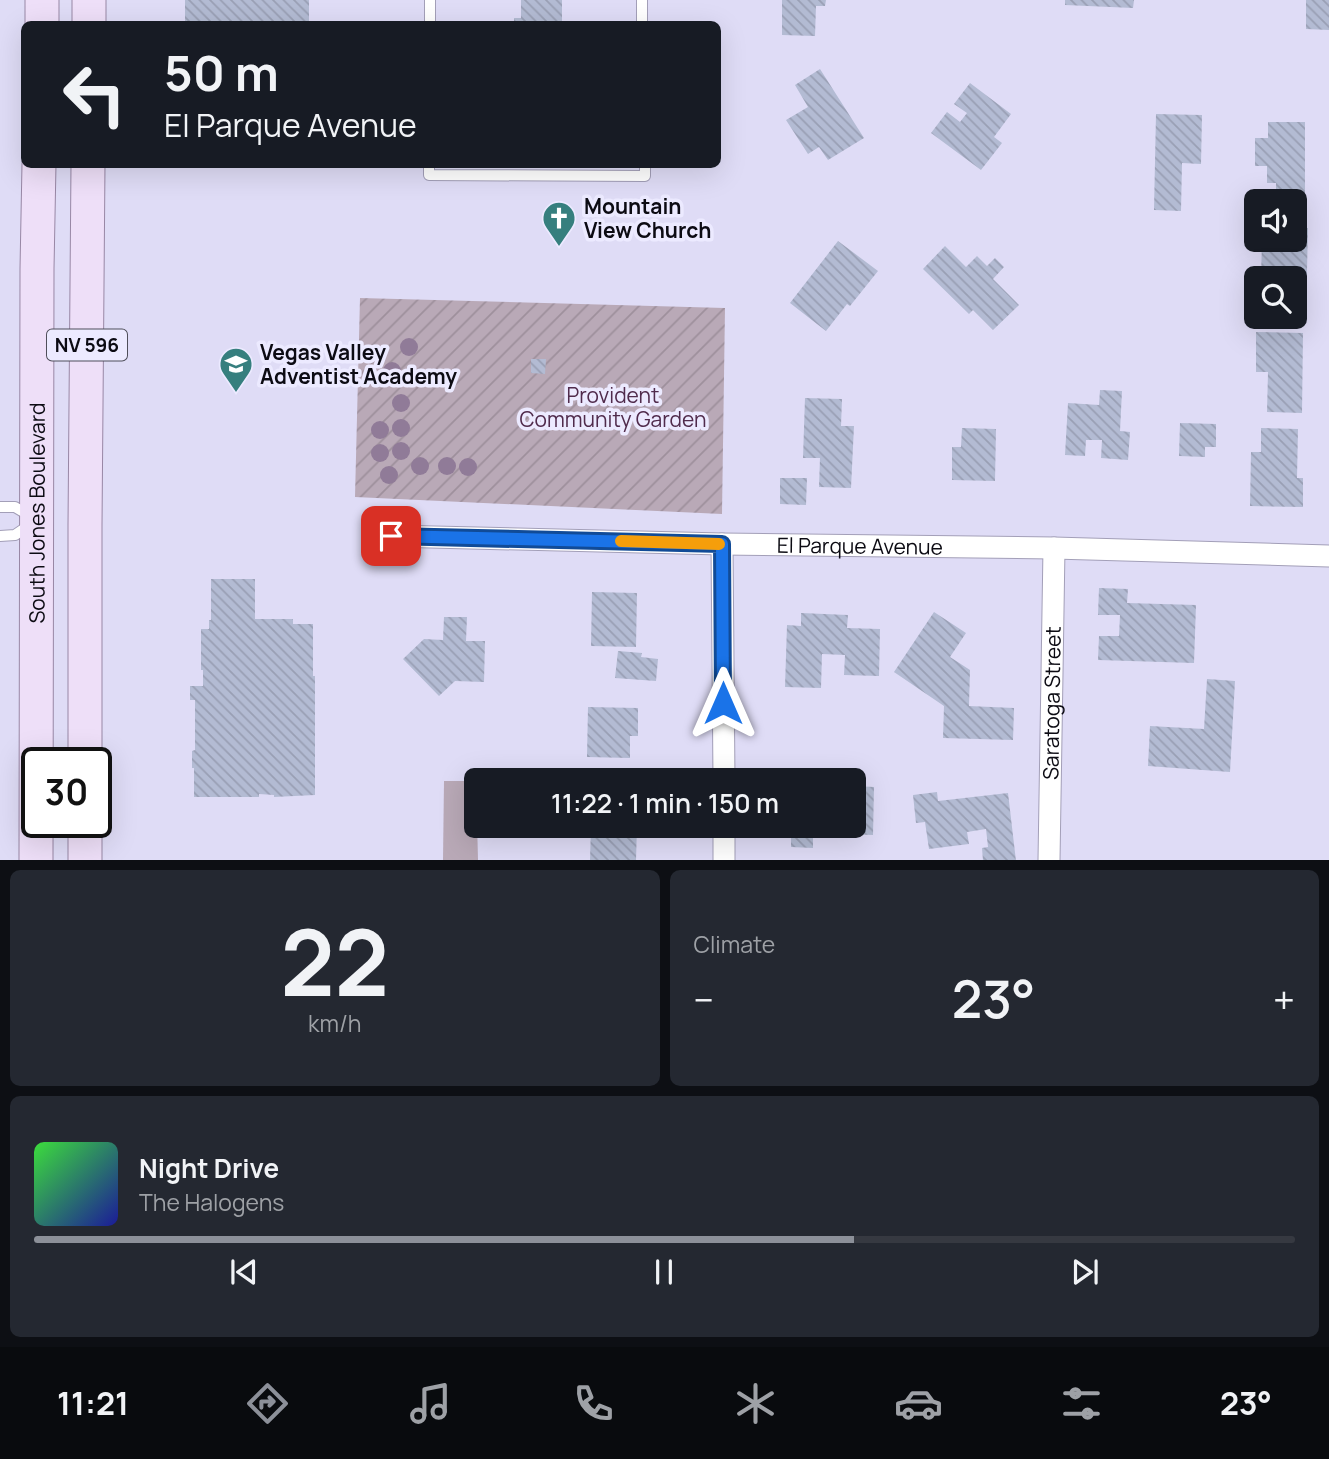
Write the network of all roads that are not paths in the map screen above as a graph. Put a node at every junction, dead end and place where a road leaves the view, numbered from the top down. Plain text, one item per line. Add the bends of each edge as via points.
1 (42, 0) edge
2 (89, 0) edge
3 (430, 0) edge
4 (642, 0) edge
5 (42, 21) edge
6 (89, 21) edge
7 (430, 21) edge
8 (642, 21) edge
9 (39, 168) edge
10 (88, 168) edge
11 (429, 168) edge
12 (645, 168) edge
13 (0, 507) edge
14 (37, 520) junction
15 (85, 526) junction
16 (0, 536) edge
17 (391, 536) dead end
18 (722, 544) junction
19 (1054, 548) junction
20 (1329, 556) edge
21 (85, 747) edge
22 (724, 768) edge
23 (85, 838) edge
24 (724, 838) edge
25 (36, 860) edge
26 (85, 860) edge
27 (724, 860) edge
28 (1049, 860) edge

1 - 5 main road
2 - 6 main road
3 - 7 lane
4 - 8 lane
9 - 14 main road, South Jones Boulevard / NV 596
10 - 15 main road, NV 596
11 - 12 lane via 429,175 645,176
13 - 14 lane via 15,507
14 - 15 main road
14 - 16 lane via 15,535
14 - 25 main road, South Jones Boulevard / NV 596
15 - 21 main road, NV 596
17 - 18 street, El Parque Avenue
18 - 19 street, El Parque Avenue
18 - 22 street
19 - 20 street, El Parque Avenue
19 - 28 street, Saratoga Street
23 - 26 main road
24 - 27 street

